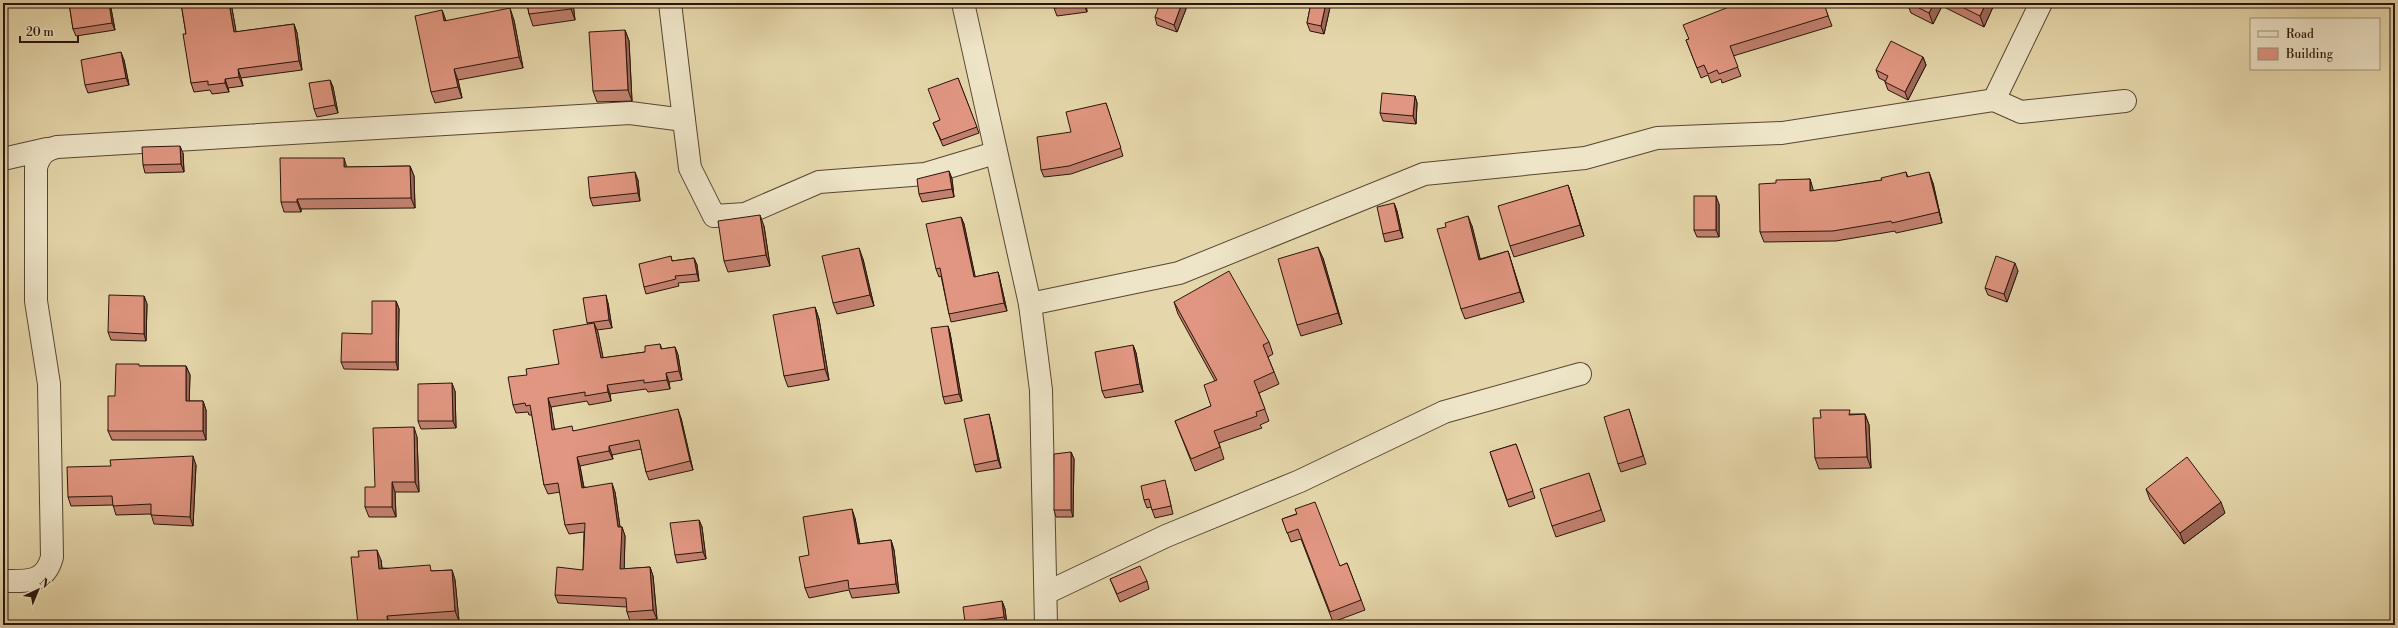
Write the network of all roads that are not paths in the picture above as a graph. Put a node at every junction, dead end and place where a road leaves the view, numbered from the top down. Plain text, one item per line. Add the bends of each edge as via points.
1 (670, 3) edge
2 (962, 3) edge
3 (2041, 3) edge
4 (1994, 100) junction
5 (2125, 101) dead end
6 (684, 120) junction
7 (47, 149) junction
8 (995, 153) junction
9 (3, 159) edge
10 (1030, 304) junction
11 (1580, 374) dead end
12 (3, 581) edge
13 (1046, 593) junction
14 (1046, 625) edge

1 - 6 street
2 - 8 street
3 - 4 street
4 - 5 street via 2021,112
4 - 10 street via 1782,133 1657,138 1585,158 1424,174 1179,273
6 - 7 street via 630,113
6 - 8 street via 690,168 714,216 745,214 819,182 925,174
7 - 9 street
7 - 12 street via 36,167 36,301 49,384 52,557 50,567 30,581
8 - 10 street
10 - 13 street via 1041,390
11 - 13 street via 1444,412 1300,481 1166,536
13 - 14 street

